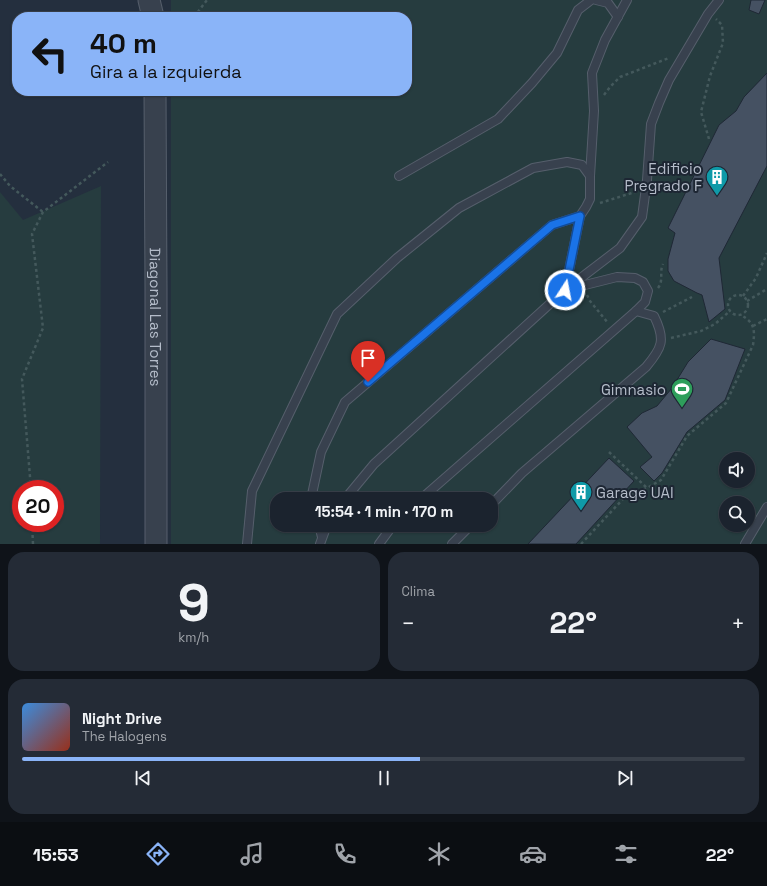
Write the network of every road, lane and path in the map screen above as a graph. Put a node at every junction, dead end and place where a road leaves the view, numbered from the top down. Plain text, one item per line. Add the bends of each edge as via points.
1 (149, 0) edge
2 (155, 0) edge
3 (207, 0) edge
4 (591, 0) edge
5 (596, 0) edge
6 (627, 0) edge
7 (718, 0) edge
8 (153, 12) edge
9 (154, 12) edge
10 (198, 12) edge
11 (708, 14) junction
12 (618, 17) junction
13 (686, 52) junction
14 (155, 96) edge
15 (594, 111) junction
16 (709, 140) dead end
17 (108, 162) dead end
18 (0, 174) edge
19 (399, 176) dead end
20 (590, 176) junction
21 (646, 189) junction
22 (586, 207) junction
23 (43, 212) junction
24 (580, 216) junction
25 (767, 253) edge
26 (663, 264) dead end
27 (583, 285) junction
28 (767, 289) edge
29 (565, 290) junction
30 (648, 291) junction
31 (743, 296) junction
32 (692, 297) dead end
33 (747, 301) junction
34 (636, 311) junction
35 (730, 311) junction
36 (741, 315) junction
37 (654, 316) junction
38 (767, 319) edge
39 (753, 326) junction
40 (614, 330) junction
41 (661, 340) junction
42 (609, 452) dead end
43 (30, 480) edge
44 (647, 488) junction
45 (312, 492) edge
46 (351, 492) edge
47 (429, 492) edge
48 (498, 497) edge
49 (767, 507) edge
50 (32, 532) edge
51 (387, 532) edge
52 (464, 532) edge
53 (33, 544) edge
54 (156, 544) edge
55 (247, 544) edge
56 (379, 544) edge
57 (452, 544) edge
58 (582, 544) edge
59 (745, 544) edge

1 - 8 street
2 - 9 street
3 - 10 path
4 - 19 lane via 578,10 557,53 498,119
5 - 12 lane via 608,3
6 - 12 lane
7 - 11 lane
11 - 13 lane
11 - 16 path via 722,25 723,38 701,112
12 - 15 lane via 605,40 592,74
13 - 15 path via 620,77
13 - 21 lane via 669,80 651,124
14 - 54 street, Diagonal Las Torres
15 - 20 lane
17 - 23 path
18 - 23 path via 10,186
20 - 22 lane via 590,199
20 - 55 lane via 582,165 567,162 533,168 459,208 397,258 337,314 252,491
21 - 22 path
21 - 29 lane via 642,217 620,248
22 - 24 lane
23 - 43 path via 32,234 43,328 22,379
24 - 29 lane
24 - 45 lane via 552,225 345,402 321,452
25 - 31 path via 756,278
26 - 30 path via 659,288
27 - 29 lane
27 - 30 lane via 617,276 635,278 643,282
27 - 40 path via 590,301
28 - 33 path
29 - 46 lane via 374,464
30 - 34 lane via 645,302
31 - 33 path
31 - 35 path via 736,295 731,298 728,305
32 - 37 path
33 - 36 path via 747,310
34 - 37 lane
34 - 40 lane
35 - 36 path via 735,315
35 - 41 path via 715,324 701,331
36 - 39 path
37 - 41 lane via 660,328
38 - 39 path
39 - 44 path via 753,345 726,403 687,436 661,480
40 - 47 lane
41 - 48 lane via 658,353 646,367 522,473
42 - 44 path
44 - 58 path via 630,494 623,500
49 - 59 lane
50 - 53 path
51 - 56 lane
52 - 57 lane

